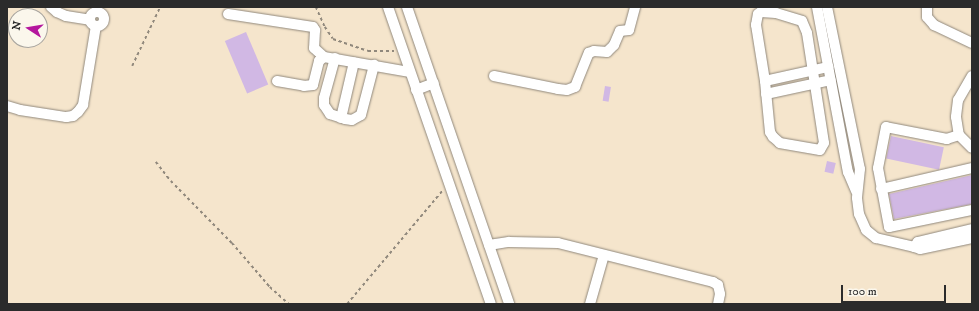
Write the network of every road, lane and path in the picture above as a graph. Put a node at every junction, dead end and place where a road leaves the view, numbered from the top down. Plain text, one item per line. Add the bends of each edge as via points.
1 (51, 7) edge
2 (160, 7) edge
3 (316, 7) edge
4 (388, 7) edge
5 (407, 7) edge
6 (635, 7) edge
7 (817, 7) edge
8 (827, 7) edge
9 (927, 7) edge
10 (228, 14) dead end
11 (972, 43) edge
12 (402, 50) junction
13 (324, 57) junction
14 (335, 58) junction
15 (354, 62) junction
16 (132, 66) dead end
17 (374, 66) junction
18 (828, 67) junction
19 (813, 70) junction
20 (409, 72) junction
21 (494, 76) dead end
22 (972, 76) edge
23 (831, 80) junction
24 (277, 81) dead end
25 (765, 81) junction
26 (434, 82) junction
27 (815, 83) junction
28 (416, 90) junction
29 (766, 94) junction
30 (7, 106) edge
31 (341, 118) junction
32 (959, 136) junction
33 (972, 148) edge
34 (156, 162) dead end
35 (972, 168) edge
36 (449, 184) junction
37 (881, 189) junction
38 (857, 193) junction
39 (972, 210) edge
40 (972, 229) edge
41 (972, 238) edge
42 (489, 245) junction
43 (914, 247) junction
44 (604, 255) junction
45 (289, 304) edge
46 (346, 304) edge
47 (491, 304) edge
48 (509, 304) edge
49 (590, 304) edge
50 (718, 304) edge

1 - 30 street via 66,16 93,23 83,105 73,116 20,110
2 - 16 path
3 - 12 path via 324,27 333,39 368,51 386,53
4 - 12 street
5 - 26 street
6 - 21 street via 629,30 620,31 614,45 607,52 589,53 575,87 568,90 558,89
7 - 18 street
8 - 38 street via 860,169
9 - 11 street via 927,17 934,25
10 - 13 street via 313,27 314,48
12 - 20 street
13 - 14 street
13 - 24 street via 319,61 313,85
14 - 15 street
14 - 31 street via 324,105 330,114
15 - 17 street
15 - 31 street
17 - 20 street
17 - 31 street via 361,115 352,120
18 - 19 street
18 - 23 street
19 - 25 street
19 - 25 street via 807,33 802,21 776,13 761,12 756,24
19 - 27 street
20 - 28 street
22 - 32 street via 958,100 956,117
23 - 27 street
23 - 38 street via 848,172
25 - 29 street
26 - 28 street
26 - 42 street
27 - 29 street
27 - 29 street via 824,143 820,150 780,143 773,138 770,132
28 - 36 street
32 - 33 street
32 - 37 street via 948,139 886,127 878,168
34 - 45 path via 270,287
35 - 37 street
36 - 46 path
36 - 47 street
37 - 39 street via 890,228
38 - 43 street via 859,214 866,230 876,238
40 - 43 street via 918,242
41 - 43 street via 920,249
42 - 44 street via 509,242 558,243
42 - 48 street
44 - 49 street
44 - 50 street via 713,282 718,285

